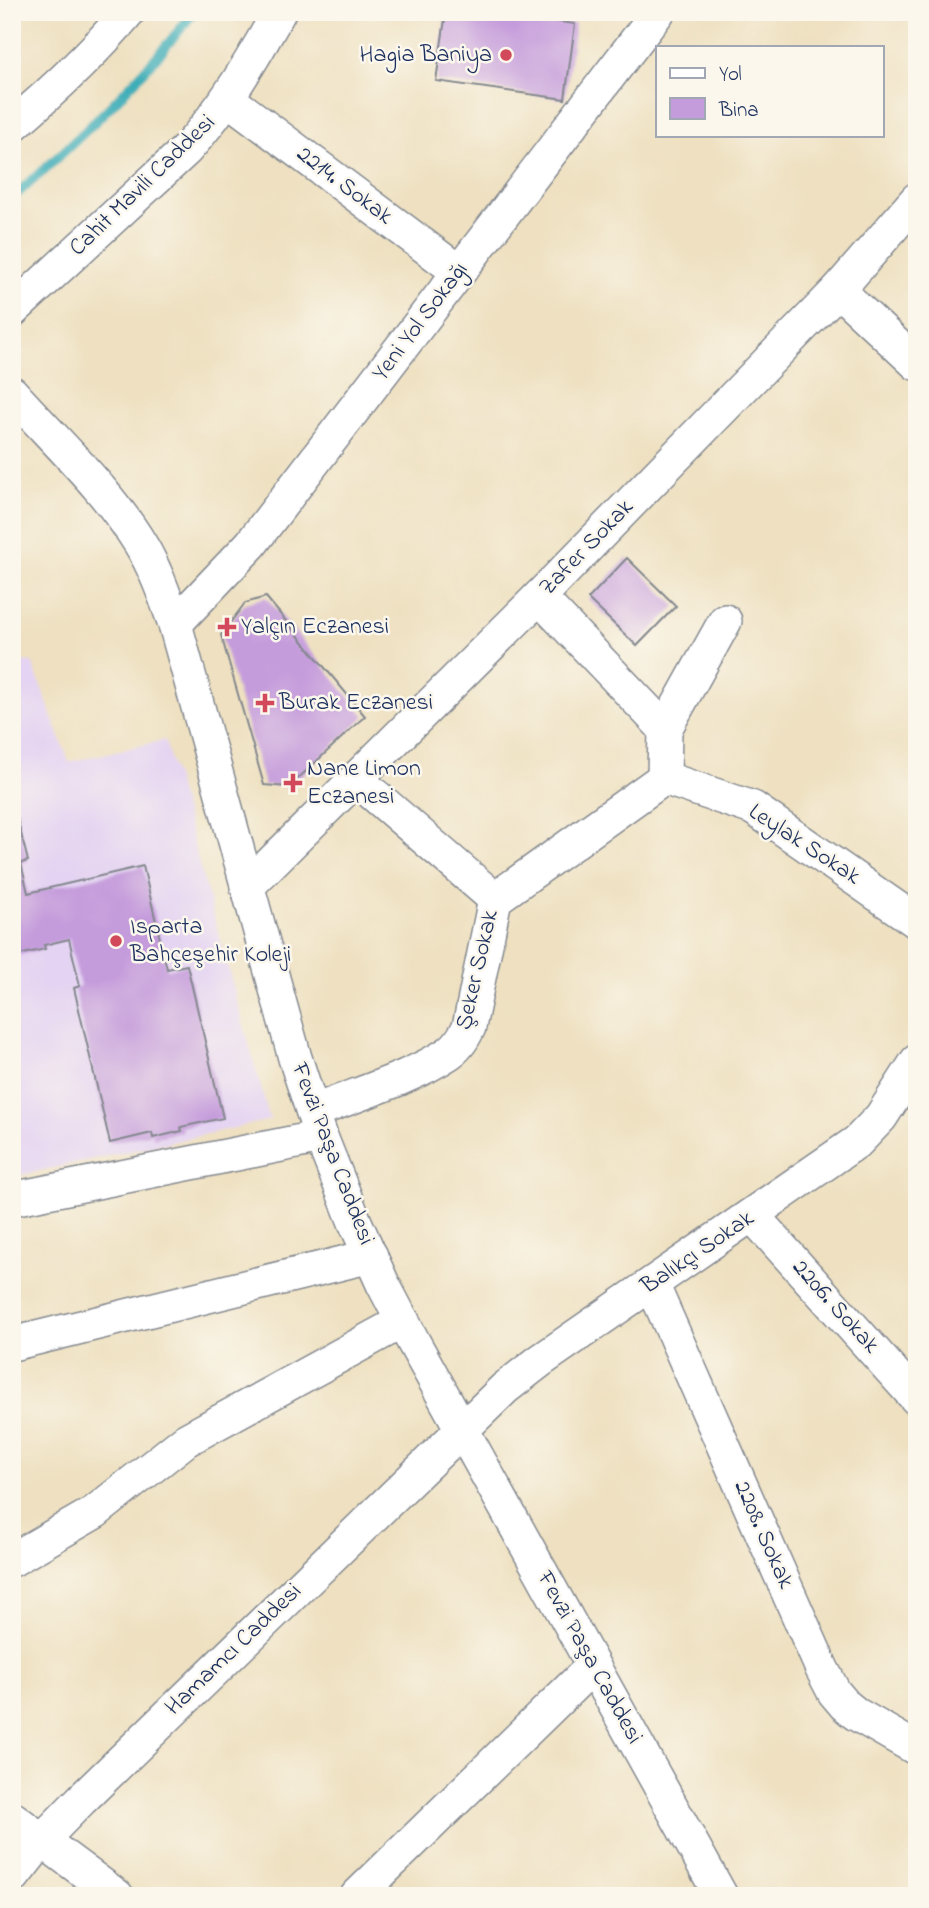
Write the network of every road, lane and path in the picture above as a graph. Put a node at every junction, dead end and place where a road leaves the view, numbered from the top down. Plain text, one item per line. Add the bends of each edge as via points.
1 (128, 12) edge
2 (279, 12) edge
3 (658, 12) edge
4 (228, 99) junction
5 (12, 126) edge
6 (917, 199) edge
7 (459, 272) junction
8 (838, 290) junction
9 (12, 311) edge
10 (917, 364) edge
11 (12, 393) edge
12 (539, 597) junction
13 (725, 621) dead end
14 (175, 624) junction
15 (665, 729) junction
16 (664, 778) junction
17 (356, 779) junction
18 (247, 887) junction
19 (495, 899) junction
20 (917, 922) edge
21 (916, 1065) edge
22 (317, 1124) junction
23 (12, 1199) edge
24 (752, 1215) junction
25 (371, 1256) junction
26 (652, 1284) junction
27 (403, 1321) junction
28 (12, 1344) edge
29 (917, 1399) edge
30 (461, 1429) junction
31 (12, 1560) edge
32 (593, 1665) junction
33 (917, 1749) edge
34 (12, 1818) edge
35 (42, 1840) junction
36 (12, 1878) edge
37 (117, 1896) edge
38 (357, 1896) edge
39 (721, 1896) edge

1 - 5 street via 75,70
2 - 4 street, Cahit Mavili Caddesi
3 - 7 street, Yeni Yol Sokağı
4 - 7 street, 2214. Sokak
4 - 9 street, Cahit Mavili Caddesi via 186,150
6 - 8 street, Zafer Sokak
7 - 14 street, Yeni Yol Sokağı via 251,544
8 - 10 street
8 - 12 street, Zafer Sokak
11 - 14 street, Fevzi Paşa Caddesi via 122,516 157,576
12 - 15 street
12 - 17 street, Zafer Sokak
13 - 15 street
14 - 18 street, Fevzi Paşa Caddesi
15 - 16 street
16 - 19 street, Şeker Sokak
16 - 20 street, Leylak Sokak via 753,808
17 - 18 street, Zafer Sokak
17 - 19 street
18 - 22 street, Fevzi Paşa Caddesi
19 - 22 street, Şeker Sokak via 464,1039 450,1052
21 - 24 street, Balıkçı Sokak via 881,1117 858,1141
22 - 23 street, Şeker Sokak
22 - 25 street, Fevzi Paşa Caddesi
24 - 26 street, Balıkçı Sokak
24 - 29 street, 2206. Sokak
25 - 27 street, Fevzi Paşa Caddesi
25 - 28 street
26 - 30 street, Balıkçı Sokak via 540,1361
26 - 33 street, 2208. Sokak via 834,1692 856,1714
27 - 30 street, Fevzi Paşa Caddesi
27 - 31 street via 187,1440 95,1512
30 - 32 street, Fevzi Paşa Caddesi
30 - 35 street, Hamamcı Caddesi
32 - 38 street
32 - 39 street, Fevzi Paşa Caddesi
34 - 35 street
35 - 36 street, Hamamcı Caddesi
35 - 37 street

